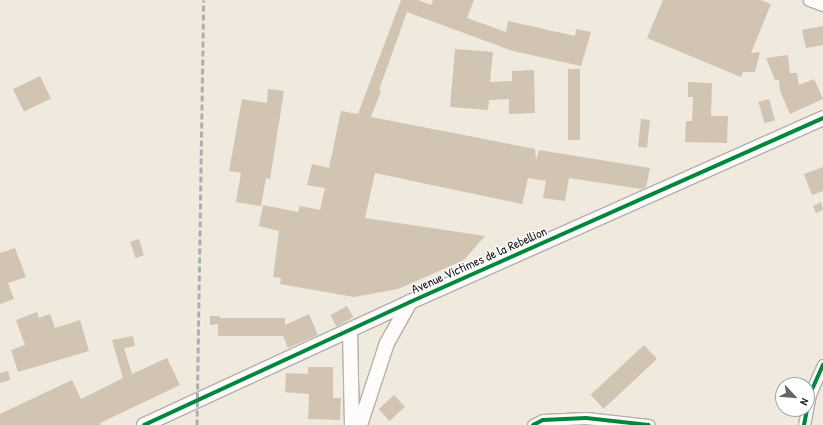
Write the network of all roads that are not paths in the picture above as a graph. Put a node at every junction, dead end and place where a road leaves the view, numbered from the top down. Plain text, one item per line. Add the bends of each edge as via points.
1 (809, 0) edge
2 (823, 5) edge
3 (823, 118) edge
4 (410, 302) junction
5 (350, 331) junction
6 (823, 365) edge
7 (621, 423) edge
8 (144, 425) edge
9 (352, 425) edge
10 (360, 425) edge
11 (533, 425) edge
12 (649, 425) edge
13 (804, 425) edge

1 - 2 street
3 - 4 street, Avenue Victimes de la Rebellion
4 - 5 street, Avenue Victimes de la Rebellion
4 - 10 street via 387,343
5 - 8 street, Avenue Victimes de la Rebellion
5 - 9 street
6 - 13 street via 810,394
7 - 11 street via 586,418 543,420
7 - 12 street

